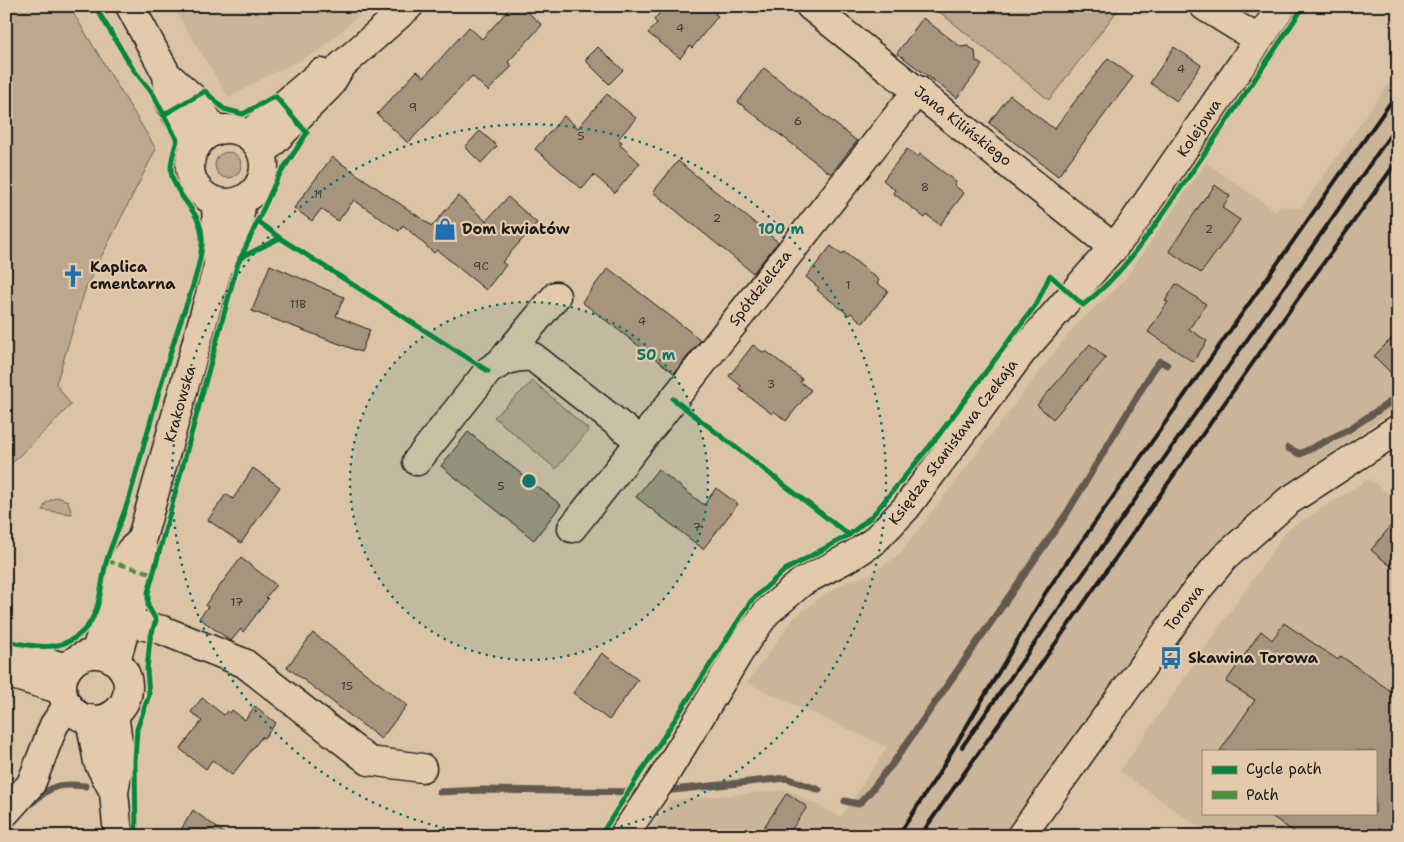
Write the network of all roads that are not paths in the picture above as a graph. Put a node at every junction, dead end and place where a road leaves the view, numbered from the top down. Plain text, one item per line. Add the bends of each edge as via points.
1 (130, 6) edge
2 (409, 6) edge
3 (810, 6) edge
4 (1204, 6) edge
5 (1282, 6) edge
6 (1259, 40) junction
7 (918, 90) junction
8 (205, 139) junction
9 (255, 144) junction
10 (229, 201) junction
11 (1114, 248) junction
12 (556, 296) dead end
13 (501, 362) junction
14 (1398, 429) edge
15 (640, 441) junction
16 (417, 461) dead end
17 (572, 528) dead end
18 (141, 541) junction
19 (127, 622) junction
20 (106, 657) junction
21 (6, 661) edge
22 (6, 668) edge
23 (80, 699) junction
24 (422, 768) dead end
25 (6, 812) edge
26 (118, 836) edge
27 (623, 836) edge
28 (1021, 836) edge

1 - 8 street via 167,75 170,104
2 - 9 street via 341,66 329,86
3 - 7 street, Jana Kilińskiego
4 - 6 street
5 - 6 street, Kolejowa
6 - 11 street, Kolejowa
7 - 11 street, Jana Kilińskiego
7 - 15 street, Spółdzielcza
8 - 9 street via 237,130
8 - 10 street via 191,157 192,179 206,197
9 - 10 street via 264,164 262,180 252,194
10 - 18 street, Krakowska via 236,238 218,266
11 - 27 street, Księdza Stanisława Czekaja via 1026,346 890,526 853,555 802,582 767,612 746,640 664,776
12 - 13 street
13 - 15 street via 520,356 533,357
13 - 16 street via 488,371
14 - 28 street, Torowa via 1287,502 1224,558 1197,590
15 - 17 street, Spółdzielcza
18 - 19 street, Krakowska via 144,555 142,570
18 - 20 street, Krakowska via 130,550 122,565
19 - 20 street, Krakowska
19 - 24 street via 162,630 244,663 369,761
20 - 23 street via 84,655 74,661
20 - 23 street via 127,678 128,688 121,707
21 - 23 street via 30,658
22 - 23 street via 13,675
23 - 25 street via 54,725 31,784
23 - 26 street via 120,756 114,792

